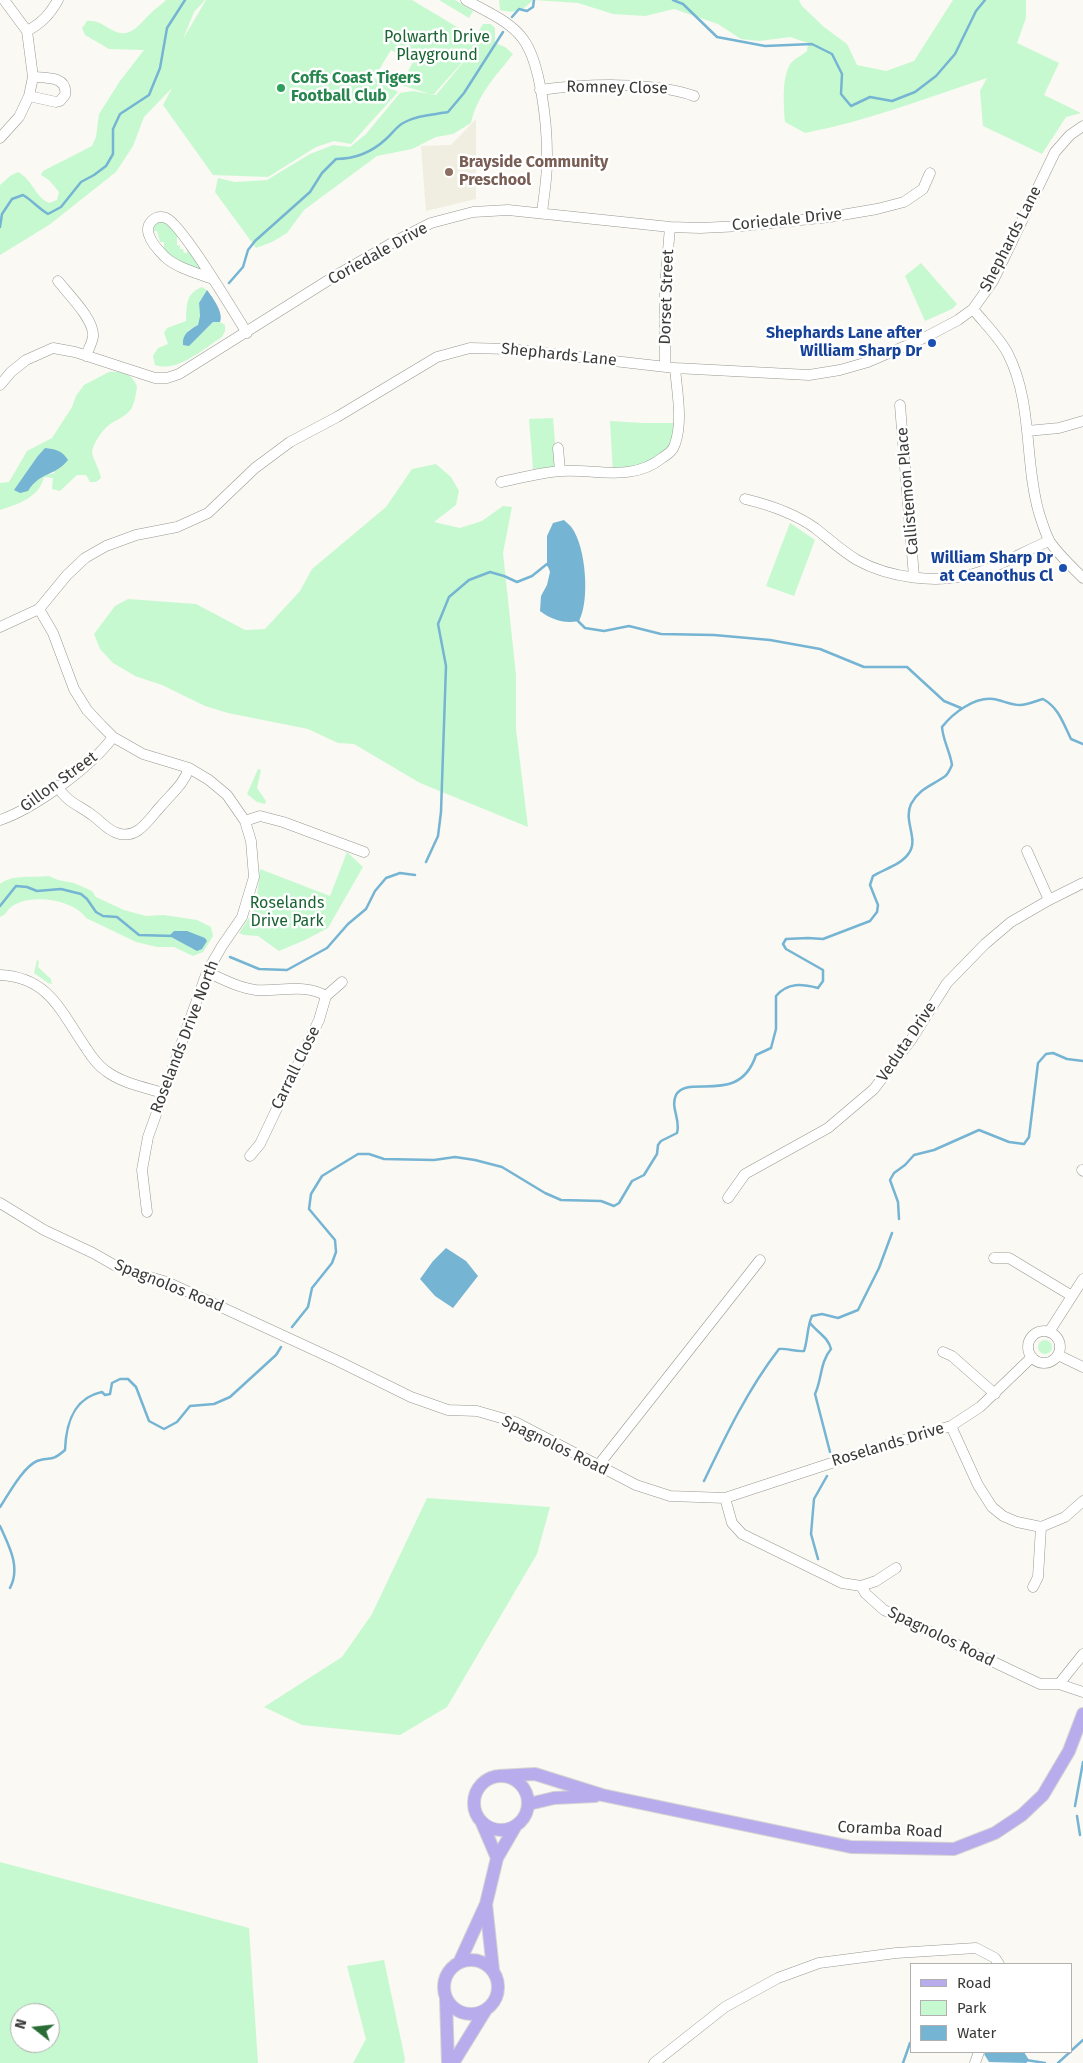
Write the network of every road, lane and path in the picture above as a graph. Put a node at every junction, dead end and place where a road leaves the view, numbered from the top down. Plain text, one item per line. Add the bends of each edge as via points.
1 (4, 0) edge
2 (58, 0) edge
3 (466, 0) edge
4 (27, 30) junction
5 (33, 76) junction
6 (540, 90) junction
7 (29, 96) junction
8 (694, 96) dead end
9 (1083, 126) edge
10 (0, 138) edge
11 (930, 173) dead end
12 (542, 213) junction
13 (670, 227) junction
14 (213, 280) junction
15 (58, 282) dead end
16 (973, 309) junction
17 (247, 333) junction
18 (86, 356) junction
19 (670, 367) junction
20 (0, 385) edge
21 (900, 405) dead end
22 (1083, 421) edge
23 (1027, 431) junction
24 (558, 448) dead end
25 (560, 471) junction
26 (502, 482) dead end
27 (745, 499) dead end
28 (1049, 541) junction
29 (914, 577) junction
30 (1083, 578) edge
31 (39, 609) junction
32 (0, 627) edge
33 (113, 738) junction
34 (189, 768) junction
35 (58, 786) junction
36 (0, 820) edge
37 (245, 821) junction
38 (1027, 851) dead end
39 (364, 852) dead end
40 (1083, 883) edge
41 (1049, 900) junction
42 (207, 972) junction
43 (0, 975) edge
44 (342, 982) dead end
45 (326, 996) junction
46 (163, 1093) junction
47 (250, 1156) dead end
48 (728, 1198) dead end
49 (0, 1203) edge
50 (147, 1212) dead end
51 (994, 1258) dead end
52 (760, 1260) dead end
53 (1083, 1279) edge
54 (1072, 1296) junction
55 (1050, 1332) junction
56 (943, 1352) dead end
57 (1058, 1355) junction
58 (1032, 1357) junction
59 (1083, 1367) edge
60 (995, 1394) junction
61 (951, 1426) junction
62 (597, 1466) junction
63 (725, 1498) junction
64 (1083, 1501) edge
65 (1041, 1527) junction
66 (896, 1568) dead end
67 (861, 1586) junction
68 (1033, 1587) dead end
69 (1083, 1654) edge
70 (1059, 1684) junction
71 (1083, 1692) edge
72 (1083, 1714) edge
73 (499, 1776) junction
74 (602, 1796) junction
75 (529, 1804) junction
76 (482, 1822) junction
77 (515, 1827) junction
78 (497, 1858) junction
79 (486, 1904) junction
80 (460, 1961) junction
81 (998, 1963) edge
82 (493, 1970) junction
83 (446, 1999) junction
84 (485, 2011) junction
85 (448, 2063) edge
86 (453, 2063) edge
87 (654, 2063) edge

1 - 4 street
2 - 4 street via 50,14
3 - 6 street via 513,29 523,39 533,56
4 - 5 street
5 - 7 street
5 - 7 street via 62,82 65,95 56,102
6 - 8 street, Romney Close via 575,85 611,85 677,90
6 - 12 street via 548,157
7 - 10 street via 19,117
9 - 16 street, Shephards Lane via 1055,152 993,281
11 - 13 street, Coriedale Drive via 923,189 904,202 877,209 742,226
12 - 13 street, Coriedale Drive
12 - 17 street, Coriedale Drive via 508,210 473,212 431,223 335,276
13 - 19 street, Dorset Street via 666,287
14 - 14 street via 172,222 159,217 151,221 149,236 165,257
14 - 17 street
15 - 18 street via 90,323 93,336
16 - 19 street, Shephards Lane via 924,338 840,370 809,375
16 - 23 street via 1008,352 1024,399
17 - 18 street, Coriedale Drive via 167,378 155,378
18 - 20 street, Coriedale Drive via 53,348 26,360
19 - 25 street, Dorset Street via 678,430 671,452 649,467 628,473
19 - 31 street, Shephards Lane via 509,349 470,348 437,357 290,442 255,468 208,512 177,527 136,535 106,546 85,558
21 - 29 street, Callistemon Place
22 - 23 street via 1059,428
23 - 28 street via 1035,499
24 - 25 street
25 - 26 street, Dorset Street
27 - 29 street via 793,515 858,560 882,570
28 - 29 street via 972,574 942,579
28 - 30 street
31 - 32 street, Shephards Lane
31 - 33 street, Roselands Drive North via 53,633 74,689 87,710
33 - 34 street, Roselands Drive North via 143,754
33 - 35 street, Gillon Street
34 - 35 street via 177,790 145,826 126,835 116,833 72,803
34 - 37 street, Roselands Drive North via 227,795
35 - 36 street, Gillon Street via 30,806
37 - 39 street via 260,816
37 - 42 street, Roselands Drive North via 251,841 254,878 242,917
38 - 41 street
40 - 41 street, Veduta Drive
41 - 48 street, Veduta Drive via 1011,922 946,982 889,1072 858,1104 828,1128 745,1174
42 - 45 street via 255,990 303,989
42 - 46 street, Roselands Drive North
43 - 46 street via 32,982 50,995 105,1070 122,1080
44 - 45 street
45 - 47 street, Carrall Close via 301,1058 260,1144
46 - 50 street, Roselands Drive North via 148,1137 142,1170
49 - 62 street, Spagnolos Road via 44,1230 114,1265 166,1282 433,1406 477,1411 515,1422
51 - 54 street via 1009,1258
52 - 62 street
53 - 54 street
54 - 55 street
55 - 57 street via 1059,1342
55 - 58 street via 1041,1332 1030,1340
56 - 60 street via 952,1356
57 - 58 street via 1048,1363
57 - 59 street
58 - 60 street, Roselands Drive
60 - 61 street, Roselands Drive
61 - 63 street, Roselands Drive
61 - 65 street via 992,1507 1017,1522
62 - 63 street, Spagnolos Road via 636,1485 670,1496
63 - 67 street via 732,1523 742,1534 842,1582
64 - 65 street via 1065,1516
65 - 68 street via 1038,1577
66 - 67 street
67 - 70 street, Spagnolos Road via 884,1610 1040,1684
69 - 70 street
70 - 71 street, Spagnolos Road
72 - 74 main road, Coramba Road via 1069,1751 1043,1795 1022,1815 995,1833 954,1849 851,1847
73 - 74 main road, Coramba Road via 535,1774
73 - 75 main road via 508,1776 523,1786
73 - 76 main road via 483,1782 477,1790 474,1807
74 - 75 main road, Coramba Road via 554,1798
75 - 77 main road via 527,1813
76 - 77 main road via 497,1830
76 - 78 main road
77 - 78 main road
78 - 79 main road
79 - 80 main road
79 - 82 main road
80 - 82 main road via 477,1960
80 - 83 main road via 452,1966 444,1982
81 - 87 street via 976,1948 896,1953 819,1963 778,1978 725,2008
82 - 84 main road via 498,1988 492,2005
83 - 84 main road via 451,2006 466,2014
83 - 85 main road
84 - 86 main road

